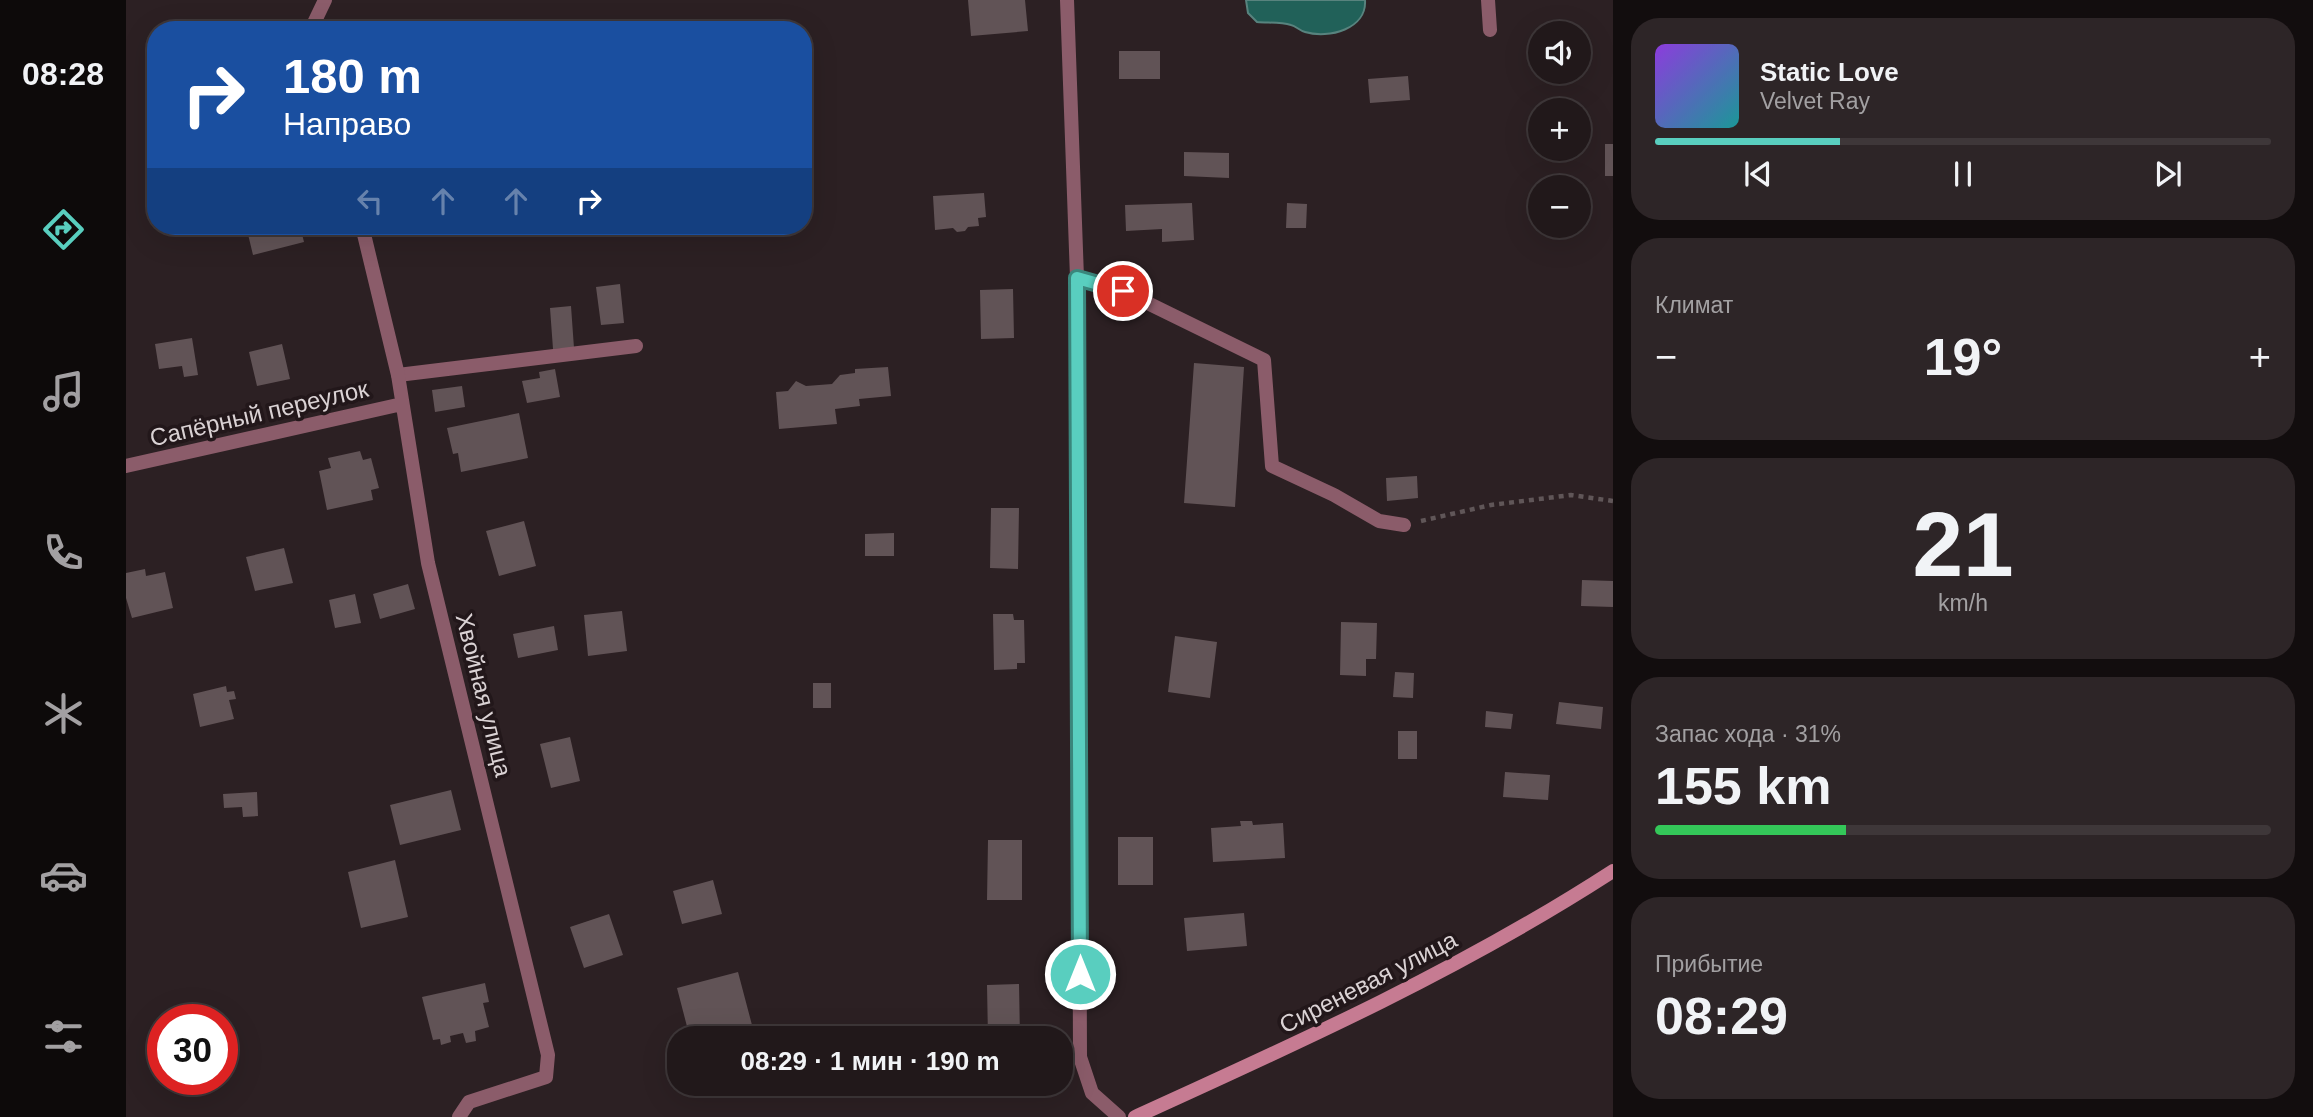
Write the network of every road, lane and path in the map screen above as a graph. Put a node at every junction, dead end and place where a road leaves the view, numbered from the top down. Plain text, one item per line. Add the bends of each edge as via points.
1 (325, 0) edge
2 (1067, 0) edge
3 (1488, 0) edge
4 (314, 21) edge
5 (1490, 30) dead end
6 (364, 235) edge
7 (1077, 278) junction
8 (635, 346) dead end
9 (398, 375) junction
10 (402, 404) junction
11 (126, 466) edge
12 (1613, 501) edge
13 (1404, 525) joint
14 (1613, 871) edge
15 (459, 1117) edge
16 (1119, 1117) edge
17 (1135, 1117) edge

1 - 4 street
2 - 7 street
3 - 5 street
6 - 9 street, Хвойная улица
7 - 13 street via 1123,291 1264,360 1272,466 1379,521
7 - 16 street via 1080,1057 1092,1093
8 - 9 street
9 - 10 street, Хвойная улица
10 - 11 street, Сапёрный переулок
10 - 15 street, Хвойная улица via 428,563 548,1055 546,1077 469,1102
12 - 13 path via 1571,495 1491,505
14 - 17 street, Сиреневая улица via 1542,918 1328,1030

